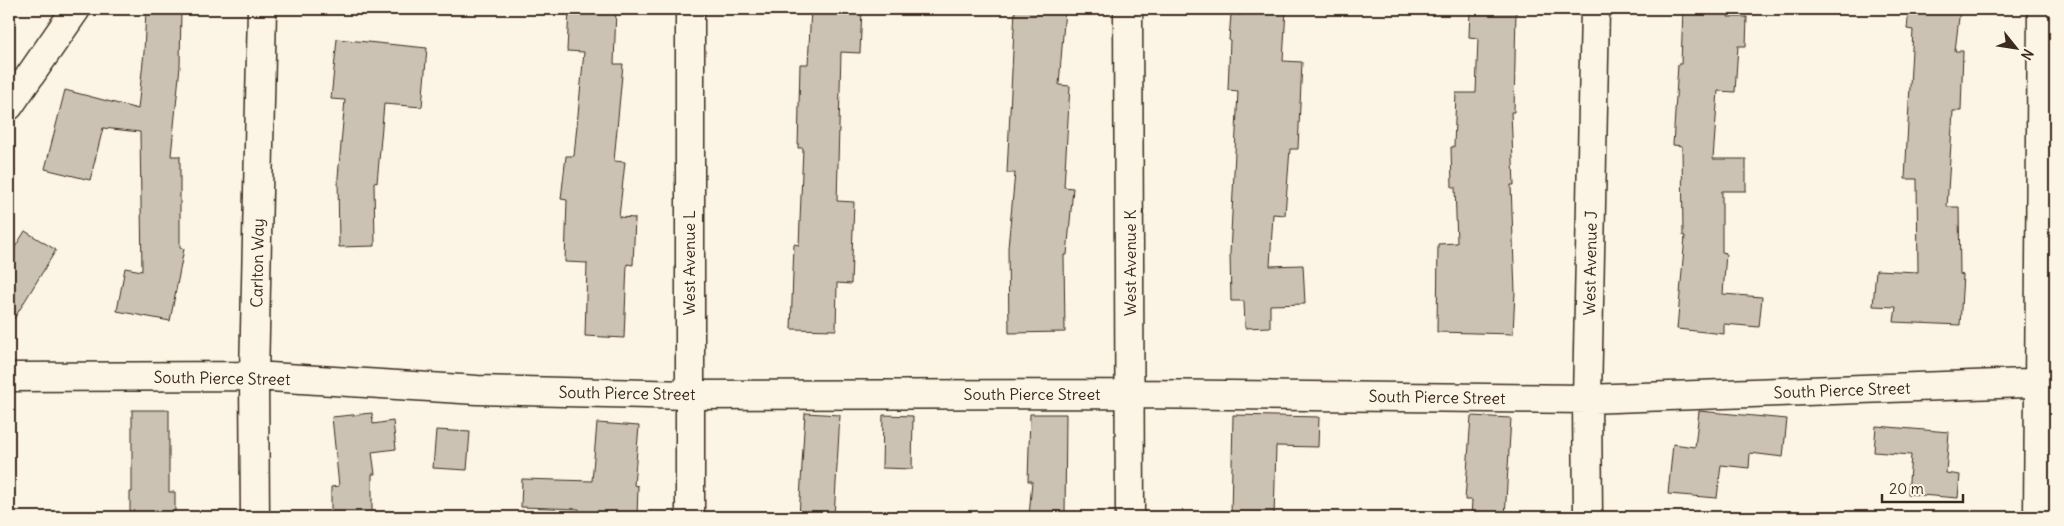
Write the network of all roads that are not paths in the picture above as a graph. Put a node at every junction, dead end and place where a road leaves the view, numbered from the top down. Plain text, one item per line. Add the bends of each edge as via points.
1 (76, 9) edge
2 (262, 9) edge
3 (690, 9) edge
4 (1128, 9) edge
5 (1595, 9) edge
6 (2042, 9) edge
7 (9, 106) edge
8 (254, 376) junction
9 (9, 377) edge
10 (2047, 382) edge
11 (1130, 394) junction
12 (689, 395) junction
13 (1587, 398) junction
14 (255, 517) edge
15 (690, 517) edge
16 (1130, 517) edge
17 (1588, 517) edge
18 (2038, 517) edge

1 - 7 street
2 - 8 street, Carlton Way
3 - 12 street, West Avenue L
4 - 11 street, West Avenue K
5 - 13 street, West Avenue J
6 - 10 street
8 - 9 street, South Pierce Street
8 - 12 street, South Pierce Street via 478,390
8 - 14 street, Carlton Way
10 - 13 street, South Pierce Street
10 - 18 street
11 - 12 street, South Pierce Street
11 - 13 street, South Pierce Street
11 - 16 street, West Avenue K
12 - 15 street, West Avenue L
13 - 17 street, West Avenue J

